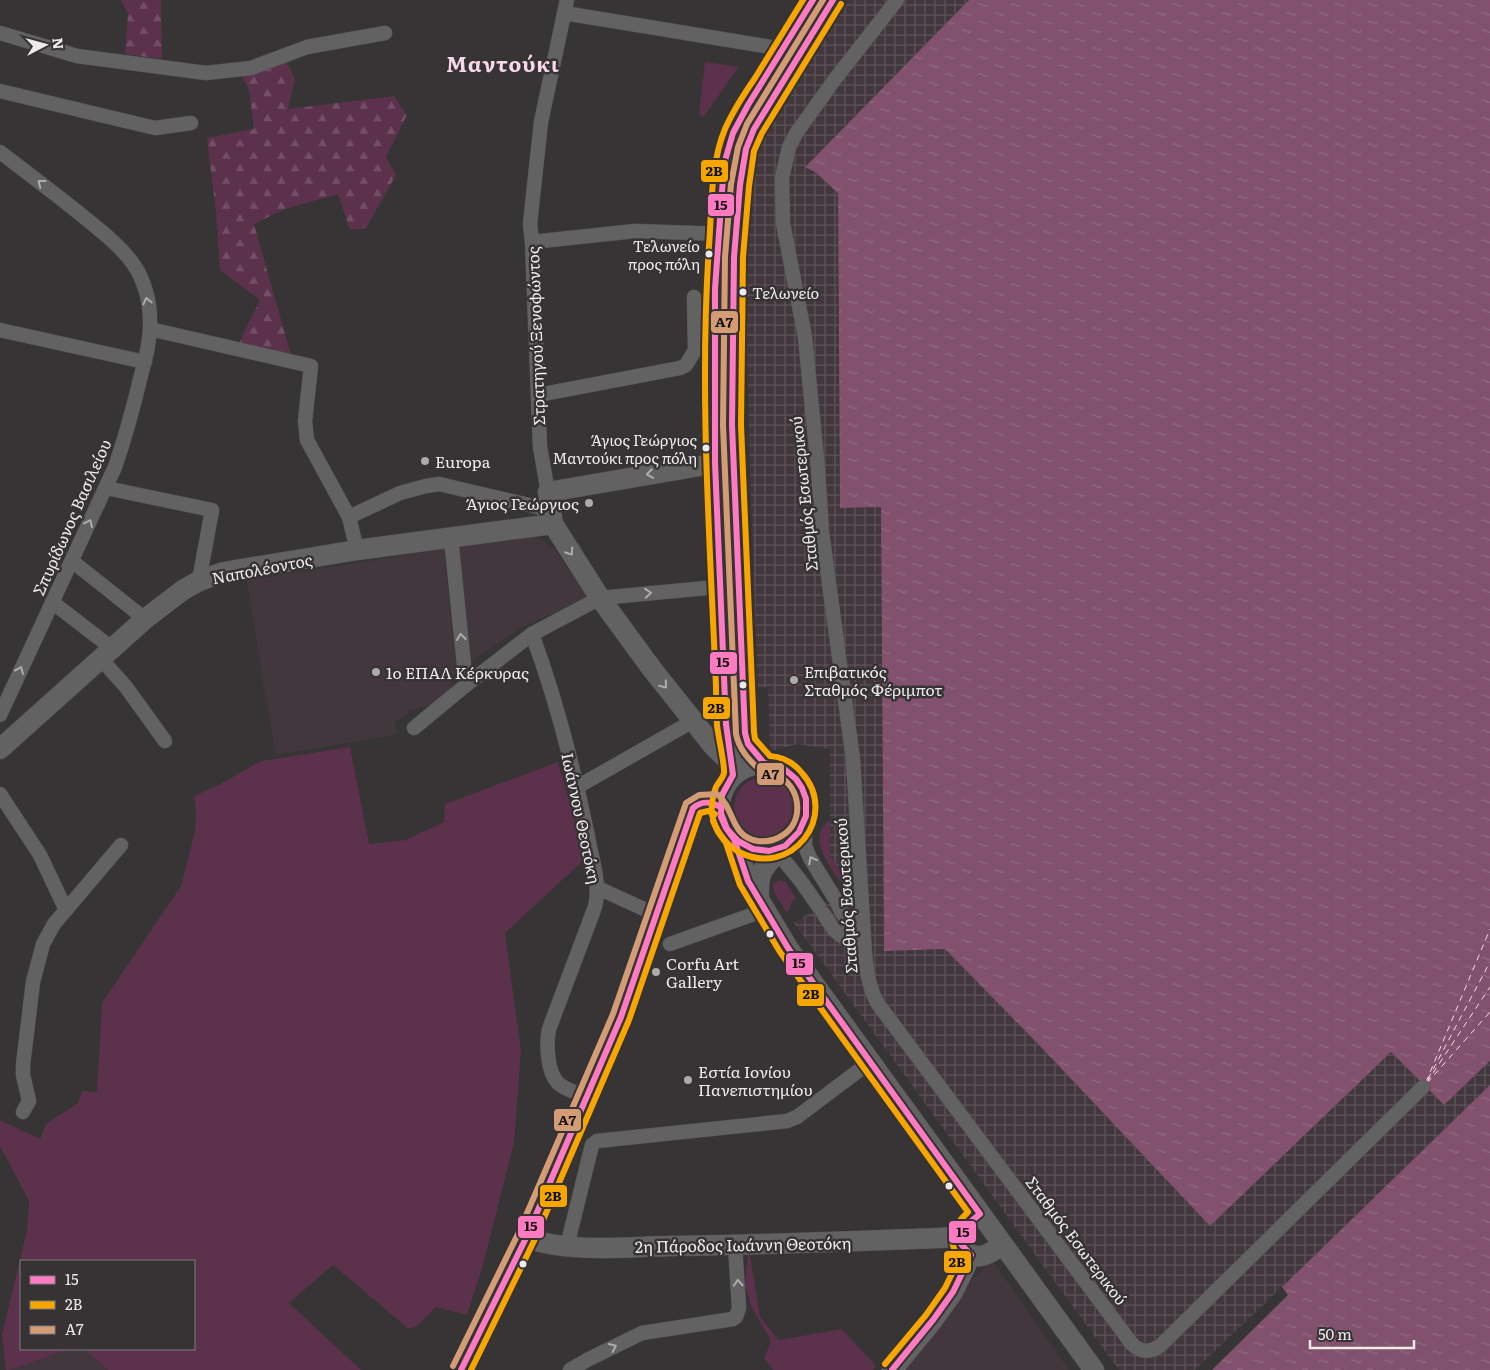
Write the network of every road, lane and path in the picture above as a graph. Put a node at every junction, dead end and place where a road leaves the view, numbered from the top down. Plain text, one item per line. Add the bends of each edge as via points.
1 (813, 0) edge
2 (833, 0) edge
3 (897, 0) edge
4 (566, 6) edge
5 (385, 32) dead end
6 (0, 33) edge
7 (783, 50) junction
8 (779, 72) junction
9 (0, 91) edge
10 (190, 123) dead end
11 (0, 152) edge
12 (727, 234) junction
13 (532, 242) junction
14 (694, 298) dead end
15 (150, 328) junction
16 (0, 330) edge
17 (714, 349) junction
18 (145, 362) junction
19 (538, 395) junction
20 (724, 462) junction
21 (106, 488) junction
22 (550, 509) junction
23 (349, 517) junction
24 (451, 538) junction
25 (357, 550) junction
26 (72, 561) junction
27 (199, 581) junction
28 (729, 586) junction
29 (600, 598) junction
30 (52, 602) junction
31 (145, 619) junction
32 (532, 634) junction
33 (107, 654) junction
34 (466, 685) junction
35 (0, 715) edge
36 (692, 720) junction
37 (414, 728) dead end
38 (165, 742) dead end
39 (0, 749) edge
40 (766, 764) junction
41 (733, 770) junction
42 (578, 787) junction
43 (0, 794) edge
44 (720, 807) junction
45 (805, 819) junction
46 (734, 839) junction
47 (120, 846) dead end
48 (782, 848) junction
49 (598, 888) junction
50 (762, 904) junction
51 (66, 910) junction
52 (657, 915) junction
53 (670, 944) dead end
54 (865, 954) junction
55 (870, 1062) junction
56 (1423, 1087) dead end
57 (587, 1097) junction
58 (23, 1112) dead end
59 (980, 1214) junction
60 (961, 1237) junction
61 (526, 1238) junction
62 (735, 1245) junction
63 (1002, 1245) junction
64 (567, 1246) junction
65 (970, 1255) junction
66 (461, 1370) edge
67 (570, 1370) edge
68 (892, 1370) edge
69 (1094, 1370) edge

1 - 7 main road
2 - 8 main road
3 - 54 street, Σταθμός Εσωτερικού via 796,132 782,178 783,223 805,337 822,532 853,759
4 - 7 street
4 - 13 street, Στρατηγού Ξενοφώντος via 541,122 530,224
5 - 6 street via 307,47 251,68 206,73 77,56
7 - 8 main road
8 - 12 main road via 739,121 730,142 724,164
9 - 10 street via 155,128
15 -> 11 street, Σπυρίδωνος Βασιλείου via 146,294 130,260 65,201
12 - 13 street via 635,231
12 - 17 main road
13 - 19 street, Στρατηγού Ξενοφώντος
14 - 17 street
15 - 18 street, Σπυρίδωνος Βασιλείου
15 - 23 street via 311,366 304,421 307,440
16 - 18 street
17 - 19 street via 680,368
17 - 20 main road
18 - 21 street, Σπυρίδωνος Βασιλείου via 127,433
19 - 22 street, Στρατηγού Ξενοφώντος via 540,447
20 -> 22 main road, Ναπολέοντος
20 - 28 main road
26 -> 21 street, Σπυρίδωνος Βασιλείου
21 - 27 street via 212,510
22 - 23 street via 439,484 400,493
22 - 24 main road, Ναπολέοντος
22 -> 29 main road, Στρατηγού Ξενοφώντος
23 - 25 street
24 - 25 main road, Ναπολέοντος
34 -> 24 street
25 - 27 main road, Ναπολέοντος via 224,572
26 - 30 street, Σπυρίδωνος Βασιλείου
26 - 31 street
27 - 31 main road, Ναπολέοντος
29 -> 28 street
28 - 40 main road via 745,733 748,743
28 - 41 main road via 726,724
29 - 32 street
29 -> 36 main road, Στρατηγού Ξενοφώντος
30 - 33 street
35 -> 30 street, Σπυρίδωνος Βασιλείου
31 - 33 main road, Ναπολέοντος
32 - 34 street
32 - 42 street, Ιωάννου Θεοτόκη via 556,702
33 - 38 street
33 - 39 main road, Ναπολέοντος
34 - 37 street
36 - 41 main road, Στρατηγού Ξενοφώντος
36 - 42 street
40 - 41 main road
40 - 45 main road via 783,768 798,780 806,798
41 - 44 main road
42 - 49 street, Ιωάννου Θεοτόκη
43 - 51 street via 40,855
44 - 46 main road via 726,828
44 - 52 main road via 707,801 693,808
45 - 48 main road via 797,835
54 -> 45 street via 810,858
46 - 48 main road via 762,851
46 - 50 main road via 744,873
47 - 51 street
48 - 50 main road via 760,874
48 - 54 street via 834,930
49 - 52 street
49 - 57 street, Ιωάννου Θεοτόκη via 595,907 549,1028 547,1042 555,1080
50 - 53 street
50 - 55 main road via 788,948
51 - 58 street via 48,933 36,967 23,1065 29,1101
52 - 57 main road via 621,1017
54 - 56 street, Σταθμός Εσωτερικού via 867,978 878,1004 1132,1344 1141,1350 1151,1351 1160,1346
55 - 59 main road
55 - 64 street via 797,1117 787,1121 597,1141 592,1145
57 - 61 main road
59 - 60 main road via 963,1229
59 - 63 main road
60 - 62 main road, 2η Πάροδος Ιωάννη Θεοτόκη
60 - 65 main road via 962,1245
61 - 64 main road, 2η Πάροδος Ιωάννη Θεοτόκη
61 - 66 main road
62 - 64 main road, 2η Πάροδος Ιωάννη Θεοτόκη
67 -> 62 street via 642,1333 733,1319 739,1308
63 - 65 main road via 983,1256
63 - 69 main road
65 - 68 main road via 953,1292

